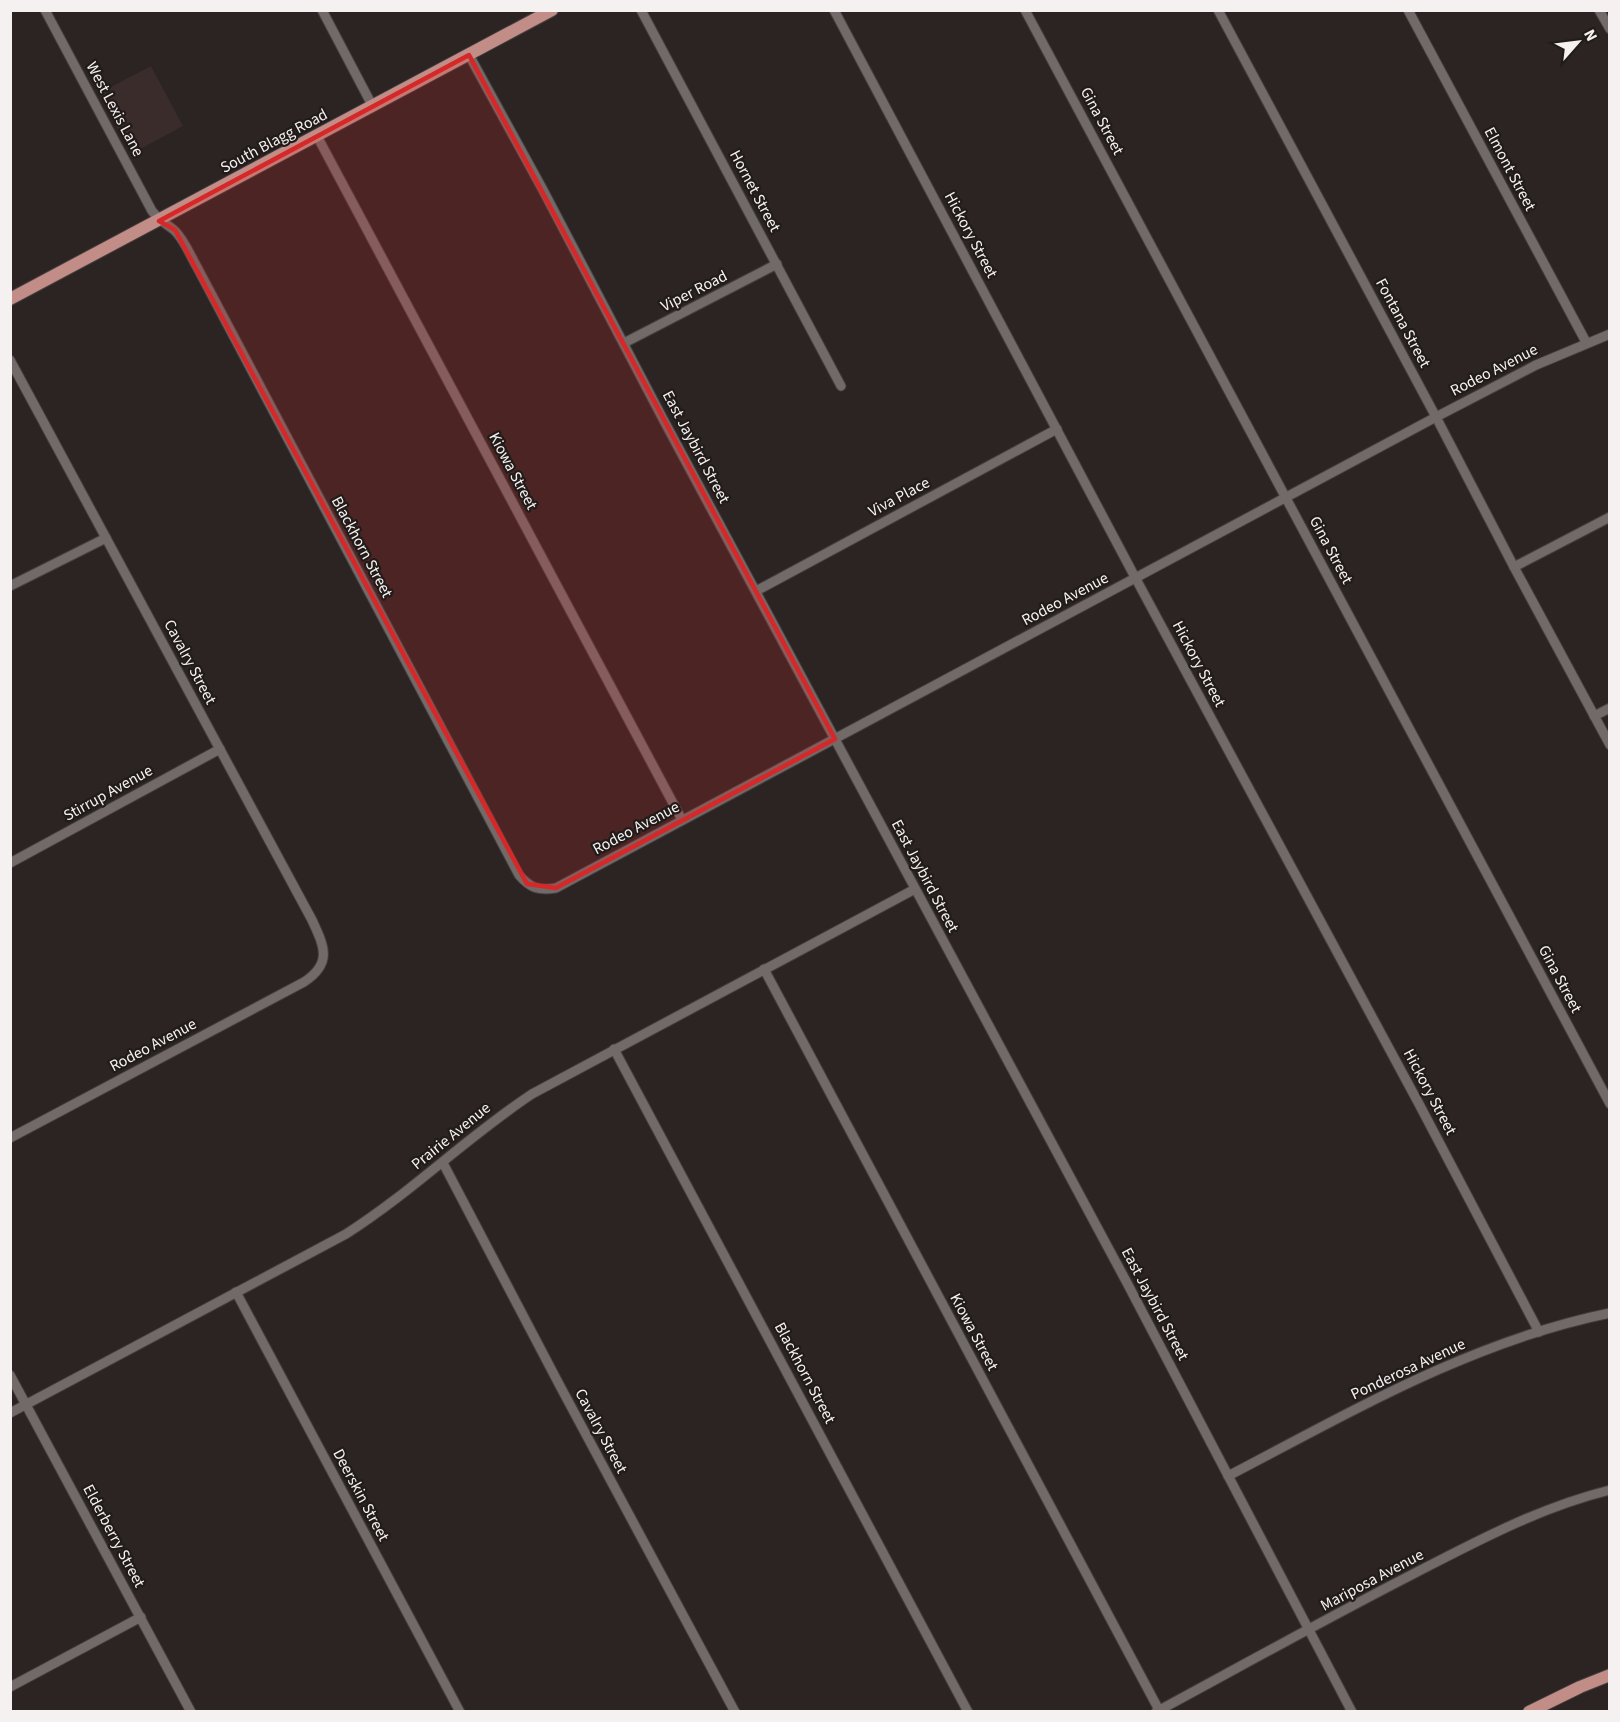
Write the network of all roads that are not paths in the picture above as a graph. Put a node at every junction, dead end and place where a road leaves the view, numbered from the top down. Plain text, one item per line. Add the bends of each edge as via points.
1 (45, 10) edge
2 (322, 10) edge
3 (552, 10) edge
4 (641, 10) edge
5 (834, 10) edge
6 (1025, 10) edge
7 (1218, 10) edge
8 (1408, 10) edge
9 (1599, 10) edge
10 (1610, 29) edge
11 (469, 55) junction
12 (373, 106) junction
13 (317, 136) junction
14 (159, 221) junction
15 (777, 264) junction
16 (10, 299) edge
17 (1610, 334) edge
18 (1586, 342) junction
19 (624, 343) junction
20 (10, 360) edge
21 (841, 386) dead end
22 (1436, 417) junction
23 (1057, 429) junction
24 (1286, 498) junction
25 (1610, 518) edge
26 (106, 538) junction
27 (1514, 567) junction
28 (1136, 579) junction
29 (10, 586) edge
30 (756, 591) junction
31 (1610, 708) edge
32 (1594, 716) junction
33 (835, 739) junction
34 (1610, 746) edge
35 (220, 749) junction
36 (682, 820) junction
37 (10, 863) edge
38 (536, 889) joint
39 (915, 889) junction
40 (764, 969) junction
41 (309, 979) joint
42 (614, 1049) junction
43 (1607, 1094) edge
44 (1610, 1104) edge
45 (10, 1138) edge
46 (443, 1163) junction
47 (236, 1292) junction
48 (1610, 1313) edge
49 (1539, 1332) junction
50 (10, 1375) edge
51 (27, 1404) junction
52 (10, 1413) edge
53 (1228, 1476) junction
54 (1610, 1490) edge
55 (141, 1617) junction
56 (1309, 1630) junction
57 (1610, 1675) edge
58 (10, 1687) edge
59 (1157, 1711) edge
60 (191, 1712) edge
61 (460, 1712) edge
62 (735, 1712) edge
63 (968, 1712) edge
64 (1352, 1712) edge
65 (1529, 1712) edge

1 - 14 street, West Lexis Lane
2 - 12 street
3 - 11 main road, South Blagg Road
4 - 15 street, Hornet Street
5 - 23 street, Hickory Street
6 - 24 street, Gina Street
7 - 22 street, Fontana Street
8 - 18 street, Elmont Street
9 - 10 street
11 - 12 main road, South Blagg Road
11 - 19 street, East Jaybird Street
12 - 13 main road, South Blagg Road
13 - 14 main road, South Blagg Road
13 - 36 street, Kiowa Street
14 - 16 main road, South Blagg Road
14 - 38 street, Blackhorn Street via 180,238 519,875
15 - 19 street, Viper Road
15 - 21 street, Hornet Street
17 - 18 street, Rodeo Avenue
18 - 22 street, Rodeo Avenue
19 - 30 street, East Jaybird Street
20 - 26 street, Cavalry Street
22 - 24 street, Rodeo Avenue
22 - 27 street, Fontana Street
23 - 28 street, Hickory Street
23 - 30 street, Viva Place
24 - 28 street, Rodeo Avenue
24 - 43 street, Gina Street
25 - 27 street
26 - 29 street
26 - 35 street, Cavalry Street
27 - 32 street, Fontana Street
28 - 33 street, Rodeo Avenue
28 - 49 street, Hickory Street
30 - 33 street, East Jaybird Street
31 - 32 street
32 - 34 street, Fontana Street
33 - 36 street, Rodeo Avenue
33 - 39 street, East Jaybird Street
35 - 37 street, Stirrup Avenue
35 - 41 street, Cavalry Street via 321,940 323,962
36 - 38 street, Rodeo Avenue via 556,888
39 - 40 street, Prairie Avenue
39 - 53 street, East Jaybird Street
40 - 42 street, Prairie Avenue
40 - 59 street, Kiowa Street
41 - 45 street, Rodeo Avenue
42 - 46 street, Prairie Avenue via 497,1117
42 - 63 street, Blackhorn Street
43 - 44 street, Gina Street
46 - 47 street, Prairie Avenue via 364,1223
46 - 62 street, Cavalry Street
47 - 51 street, Prairie Avenue
47 - 61 street, Deerskin Street
48 - 49 street, Ponderosa Avenue
49 - 53 street, Ponderosa Avenue via 1425,1374
50 - 51 street, Elderberry Street
51 - 52 street, Prairie Avenue
51 - 55 street, Elderberry Street
53 - 56 street, East Jaybird Street
54 - 56 street, Mariposa Avenue via 1545,1511 1490,1535
55 - 58 street
55 - 60 street, Elderberry Street
56 - 59 street, Mariposa Avenue
56 - 64 street, East Jaybird Street
57 - 65 main road

